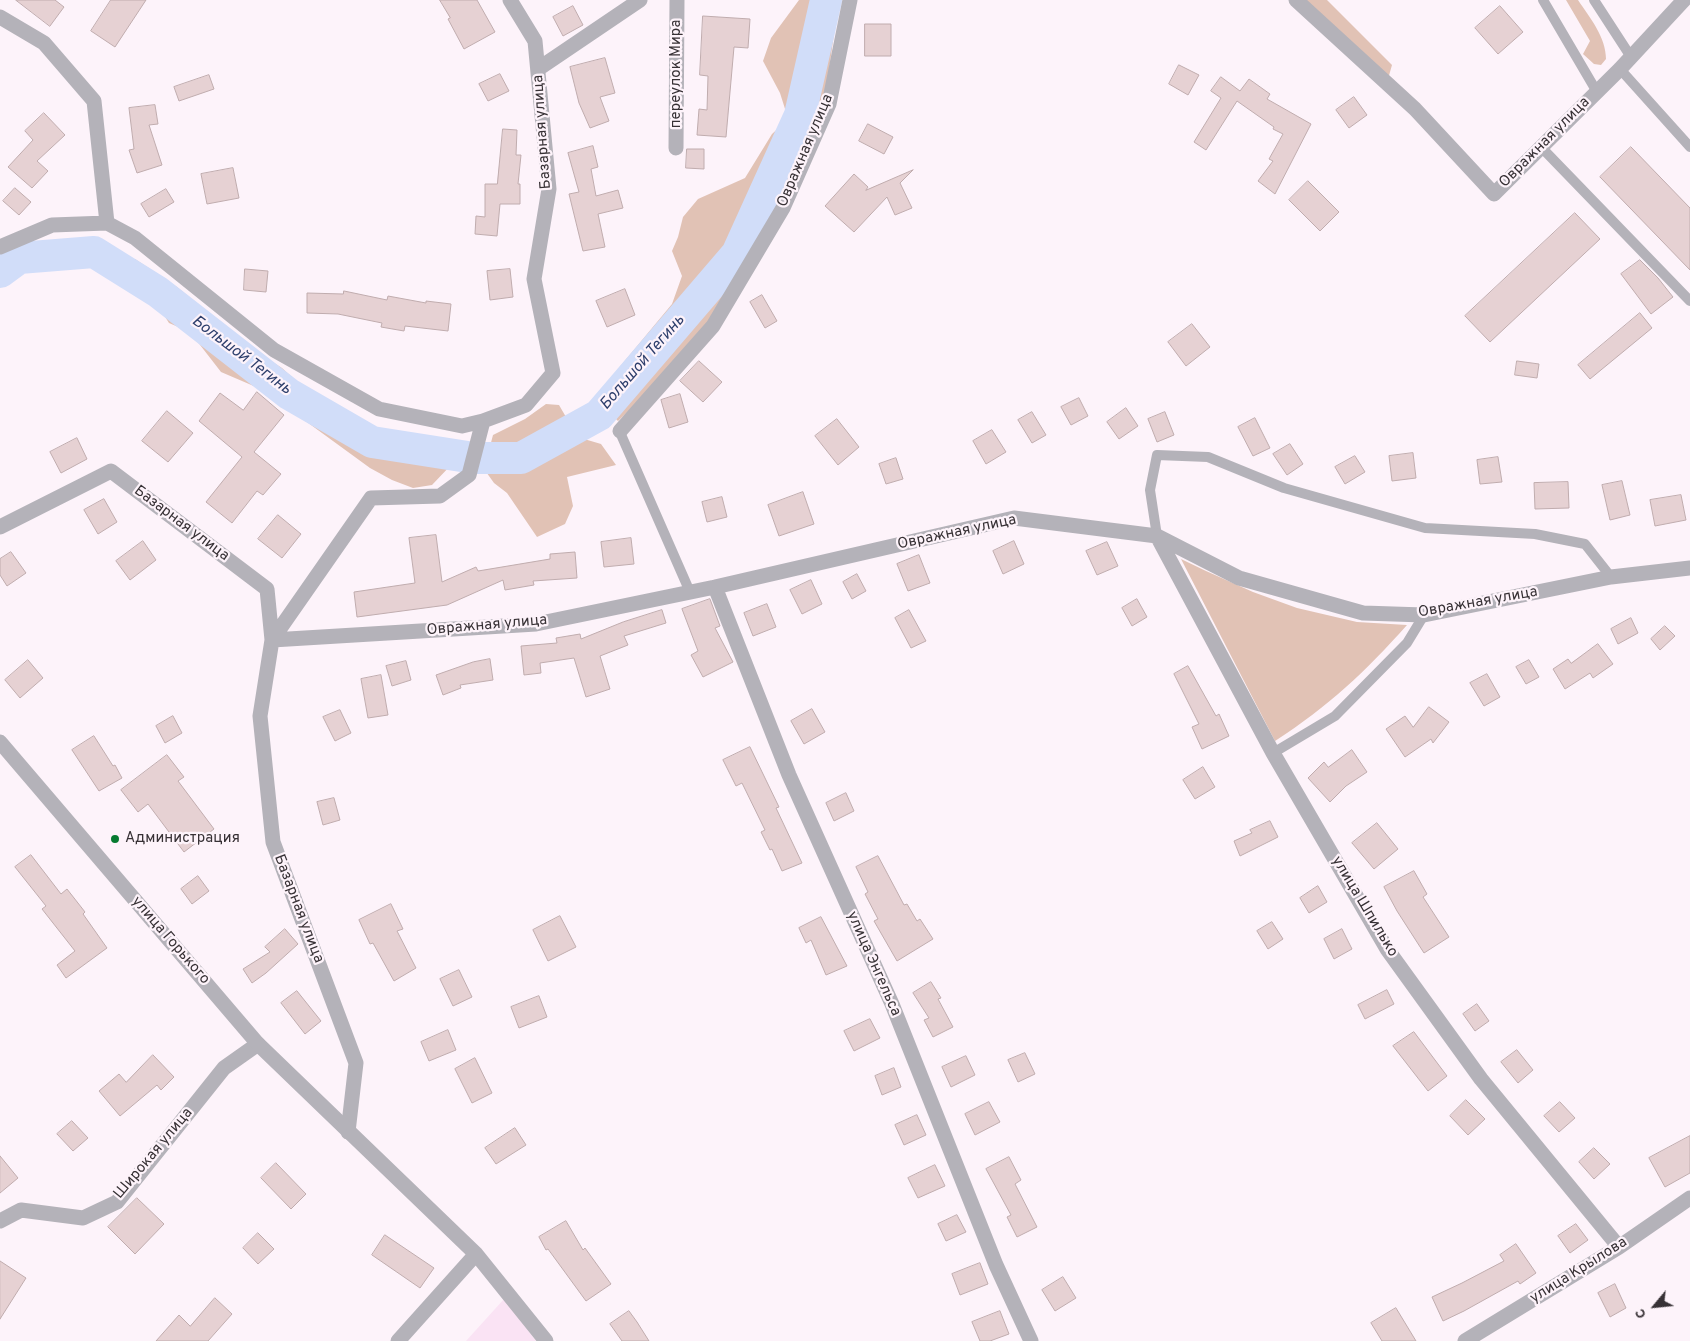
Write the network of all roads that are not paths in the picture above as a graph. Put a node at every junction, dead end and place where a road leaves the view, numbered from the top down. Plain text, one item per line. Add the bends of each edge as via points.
1 (510, 0) edge
2 (640, 0) edge
3 (677, 0) edge
4 (850, 0) edge
5 (1296, 0) edge
6 (1543, 0) edge
7 (1594, 0) edge
8 (1684, 0) edge
9 (0, 17) edge
10 (1631, 57) junction
11 (538, 69) junction
12 (1620, 69) junction
13 (1597, 92) junction
14 (1541, 147) junction
15 (1690, 147) edge
16 (676, 148) dead end
17 (107, 223) junction
18 (0, 247) edge
19 (1690, 301) edge
20 (483, 422) junction
21 (619, 431) joint
22 (0, 528) edge
23 (1157, 536) junction
24 (1690, 568) edge
25 (1611, 577) junction
26 (715, 587) junction
27 (690, 592) junction
28 (1424, 615) junction
29 (272, 640) junction
30 (0, 742) edge
31 (1273, 753) junction
32 (258, 1044) junction
33 (348, 1132) junction
34 (1690, 1198) edge
35 (0, 1221) edge
36 (1619, 1247) junction
37 (476, 1254) junction
38 (398, 1341) edge
39 (546, 1341) edge
40 (1031, 1341) edge
41 (1465, 1341) edge

1 - 11 street, Базарная улица via 536,41
2 - 11 street
3 - 16 street, переулок Мира
4 - 21 street, Овражная улица via 829,104 783,208 713,326
5 - 14 street, Овражная улица via 1415,109 1494,194
6 - 13 lane
7 - 10 lane
8 - 10 street, Овражная улица
9 - 17 street via 44,43 94,101
10 - 12 street, Овражная улица
11 - 20 street, Базарная улица via 549,189 534,278 553,373 526,405
12 - 13 street, Овражная улица
12 - 15 lane
13 - 14 street, Овражная улица
14 - 19 lane
17 - 18 street via 52,225
17 - 20 street, Базарная улица via 135,238 274,350 379,409 462,426
20 - 29 street via 469,475 440,496 371,498
21 - 27 lane
22 - 29 street, Базарная улица via 111,471 267,589
23 - 25 lane via 1150,490 1157,455 1208,458 1284,488 1425,528 1535,534 1585,544
23 - 26 street, Овражная улица via 1014,518
23 - 28 street, Овражная улица via 1239,578 1363,613
23 - 31 street, улица Шпилько
24 - 25 street, Овражная улица
25 - 28 street, Овражная улица
26 - 27 street, Овражная улица
26 - 40 street, улица Энгельса via 789,774 892,1004 996,1265
27 - 29 street, Овражная улица via 536,624
28 - 31 lane via 1407,644 1335,716
29 - 33 street, Базарная улица via 260,716 272,842 356,1063
30 - 32 street, улица Горького
31 - 36 street, улица Шпилько via 1387,949 1481,1078
32 - 33 street, улица Горького
32 - 35 street, Широкая улица via 224,1068 118,1202 83,1218 21,1210
33 - 37 street
34 - 36 street, улица Крылова
36 - 41 street, улица Крылова
37 - 38 street
37 - 39 street

